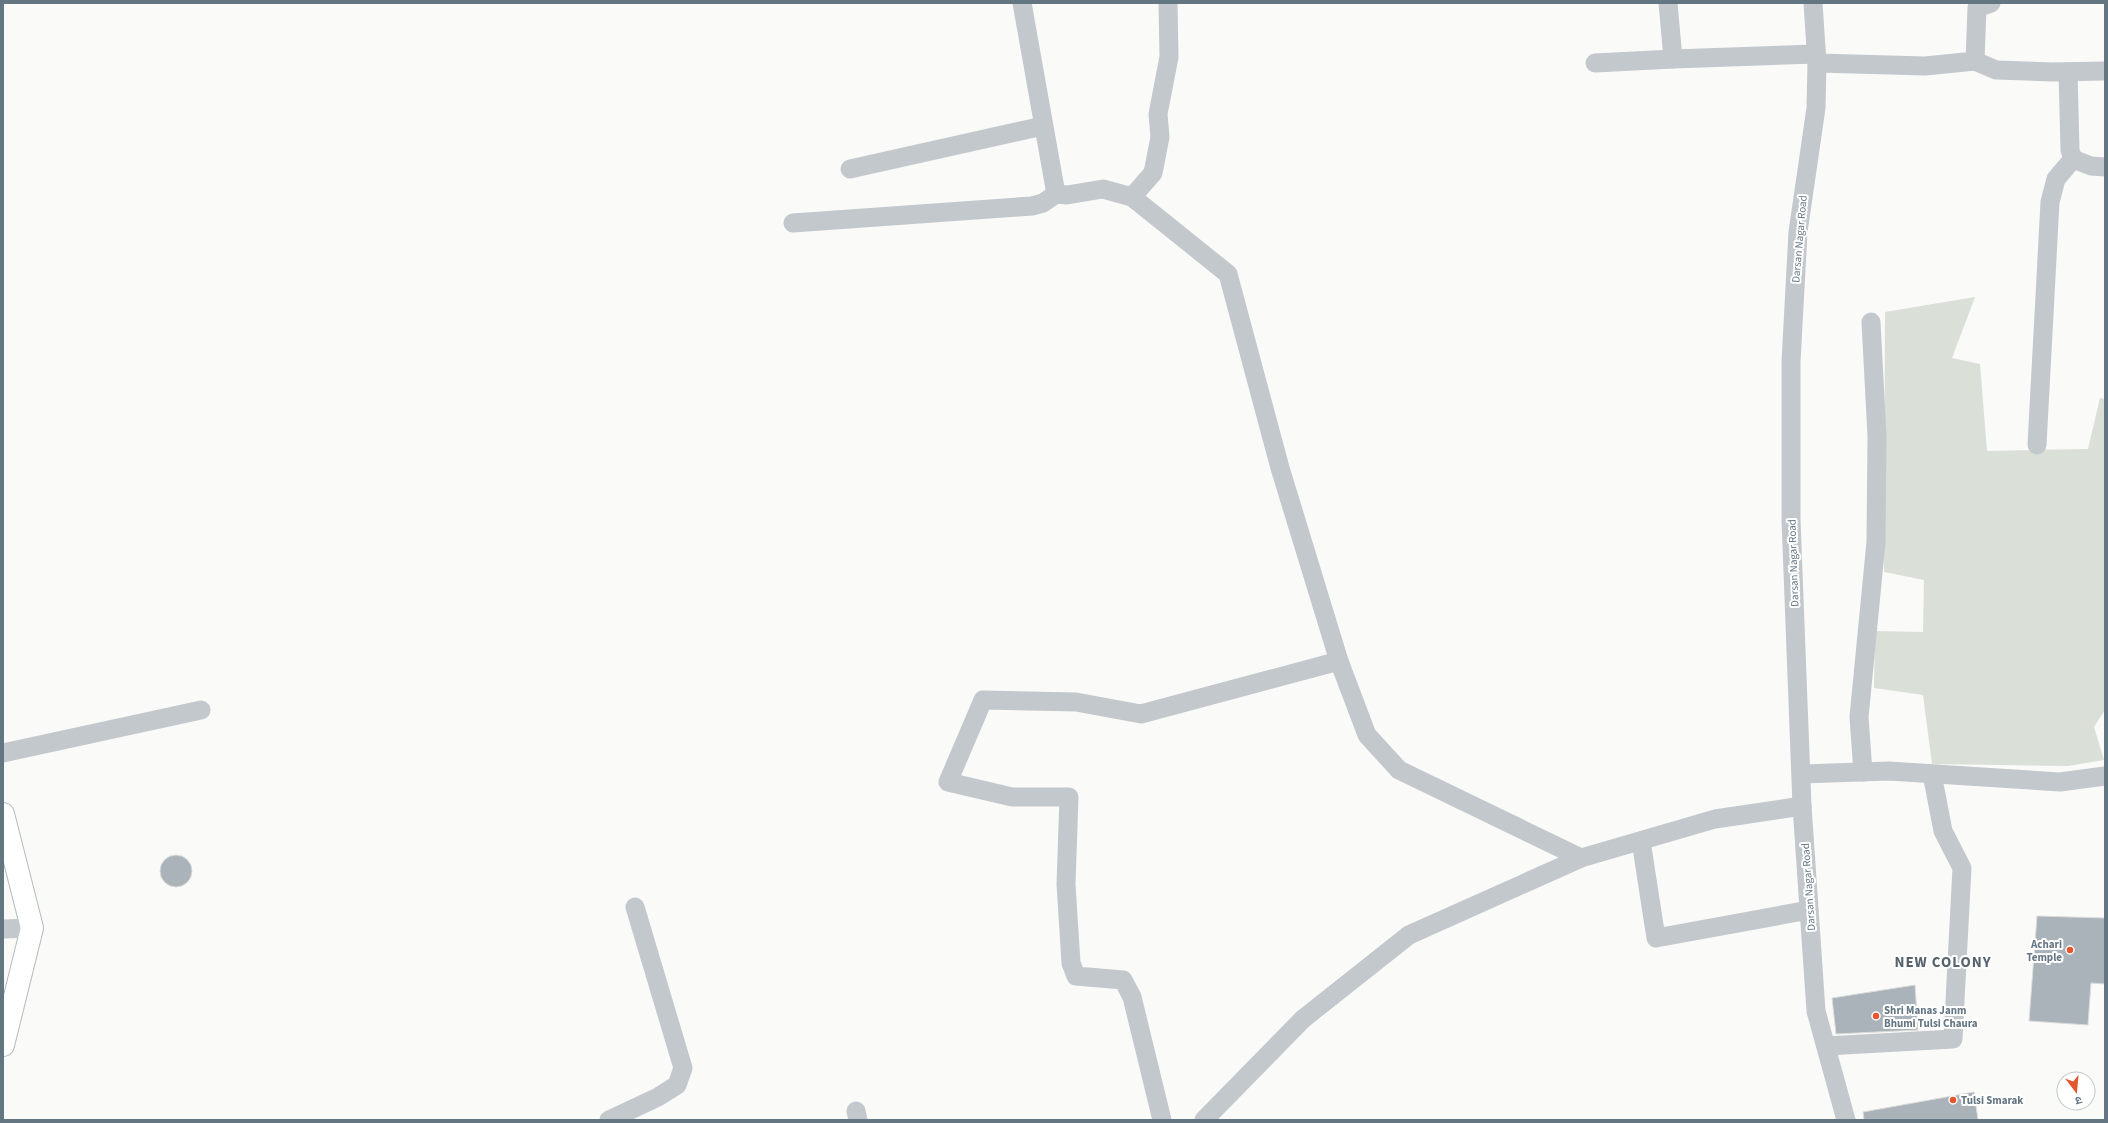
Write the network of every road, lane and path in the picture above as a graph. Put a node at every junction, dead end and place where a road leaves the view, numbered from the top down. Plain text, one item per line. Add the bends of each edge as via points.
1 (1022, 3) edge
2 (1168, 3) edge
3 (1668, 3) edge
4 (1813, 3) edge
5 (1992, 3) edge
6 (1673, 59) junction
7 (1816, 59) junction
8 (1975, 61) junction
9 (1595, 63) dead end
10 (2105, 71) edge
11 (2068, 72) junction
12 (1043, 126) junction
13 (2073, 159) junction
14 (2105, 167) edge
15 (850, 169) dead end
16 (1056, 194) junction
17 (1132, 197) junction
18 (793, 223) dead end
19 (1871, 322) dead end
20 (2037, 445) dead end
21 (1339, 661) junction
22 (201, 710) dead end
23 (3, 753) edge
24 (1863, 772) junction
25 (1802, 774) junction
26 (1932, 774) junction
27 (2105, 776) edge
28 (1802, 806) junction
29 (3, 814) edge
30 (1642, 841) junction
31 (1581, 858) junction
32 (635, 907) dead end
33 (1809, 910) junction
34 (32, 928) junction
35 (3, 929) edge
36 (3, 1045) edge
37 (1826, 1046) junction
38 (609, 1120) edge
39 (1162, 1120) edge
40 (1204, 1120) edge
41 (1846, 1120) edge

1 - 12 street
2 - 17 street via 1170,57 1158,114 1160,137 1154,173
3 - 6 street
4 - 7 street, Darsan Nagar Road
5 - 8 street via 1977,8
6 - 7 street
6 - 9 street
7 - 8 street via 1925,66
7 - 25 street, Darsan Nagar Road via 1816,108 1798,232 1791,362 1791,520
8 - 11 street via 1996,70
10 - 11 street
11 - 13 street via 2070,150
12 - 15 street
12 - 16 street
13 - 14 street via 2091,166
13 - 20 street via 2056,179 2050,202
16 - 17 street via 1067,195 1103,189
16 - 18 street via 1043,203 1032,206
17 - 21 street via 1228,274 1280,468
19 - 24 street via 1877,436 1876,542 1859,717
21 - 31 street via 1367,735 1399,770
21 - 39 street via 1141,714 1076,702 983,700 948,782 1012,797 1069,797 1066,884 1072,963 1076,976 1123,980 1132,997
22 - 23 street
24 - 25 street
24 - 26 street
25 - 28 street, Darsan Nagar Road
26 - 27 street via 2060,782
26 - 37 street via 1943,831 1962,868 1953,1039
28 - 30 street via 1715,820
28 - 33 street, Darsan Nagar Road
29 - 34 main road
30 - 31 street
30 - 33 street via 1656,938
31 - 40 street via 1409,935 1303,1019
32 - 38 street via 683,1068 677,1085
33 - 37 street, Darsan Nagar Road via 1816,1011
34 - 35 street
34 - 36 main road
37 - 41 street, Darsan Nagar Road

